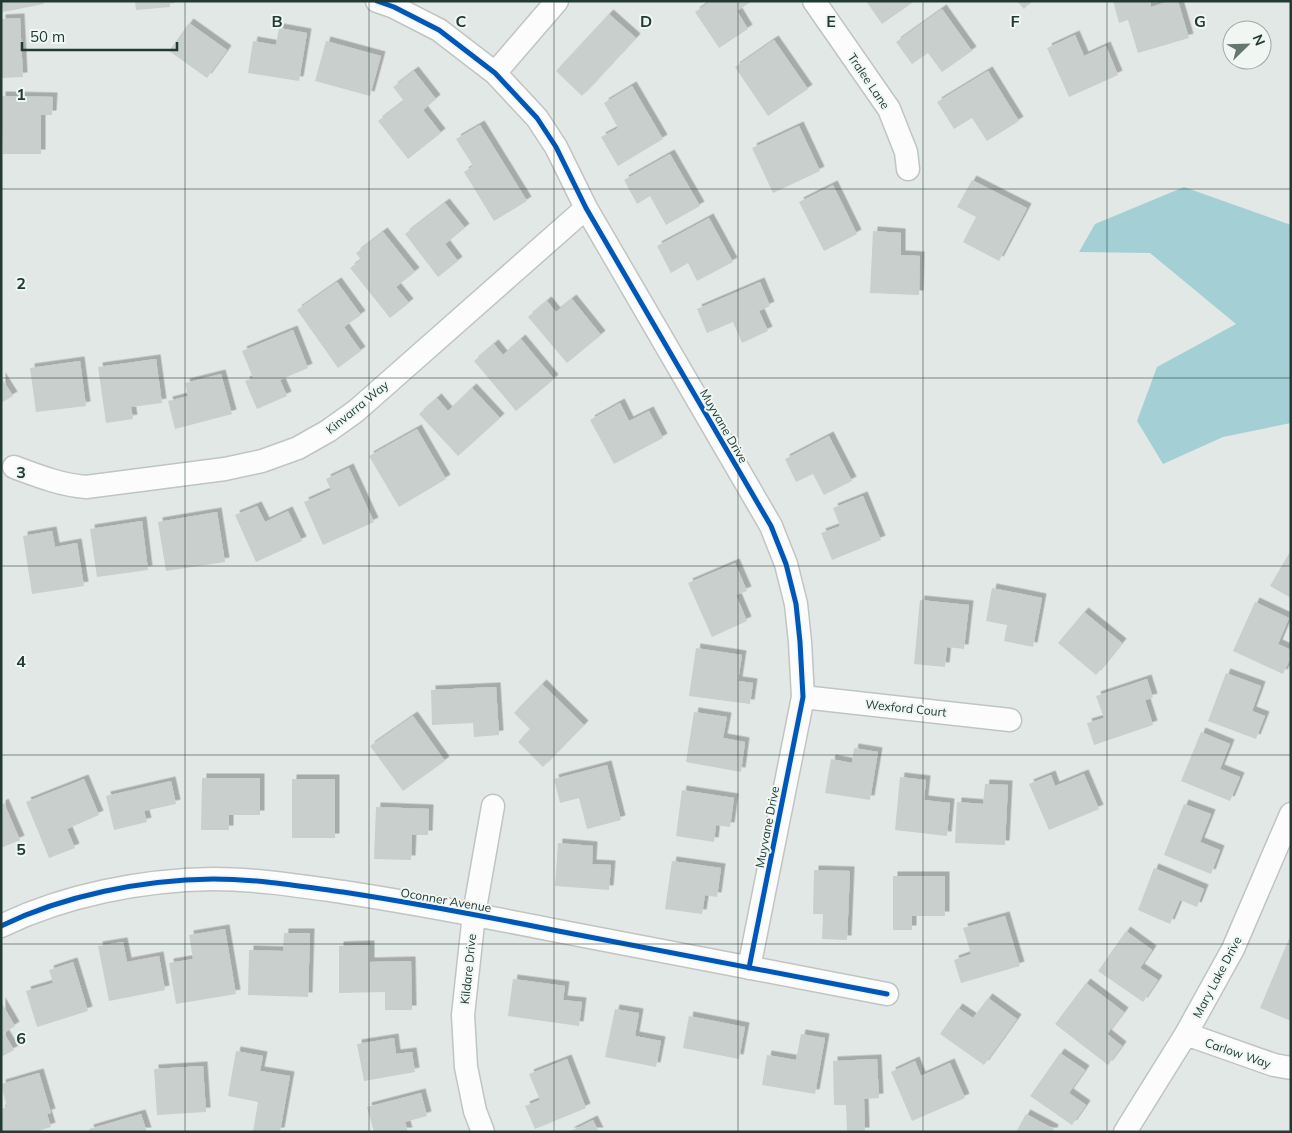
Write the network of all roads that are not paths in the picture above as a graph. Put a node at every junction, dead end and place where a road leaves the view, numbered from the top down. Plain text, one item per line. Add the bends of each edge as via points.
1 (377, 1) edge
2 (556, 1) edge
3 (814, 1) edge
4 (495, 73) junction
5 (908, 169) dead end
6 (586, 208) junction
7 (14, 467) dead end
8 (803, 697) junction
9 (1010, 720) dead end
10 (492, 806) dead end
11 (1291, 814) edge
12 (474, 914) junction
13 (1, 926) edge
14 (749, 968) junction
15 (887, 994) dead end
16 (1186, 1034) junction
17 (1291, 1068) edge
18 (482, 1132) edge
19 (1125, 1132) edge

1 - 4 street, Muyvane Drive via 438,30
2 - 4 street
3 - 5 street, Tralee Lane via 889,109 906,152
4 - 6 street, Muyvane Drive via 537,118 556,147
6 - 7 street, Kinvarra Way via 356,411 328,432 298,448 262,461 224,469 86,486 51,480
6 - 8 street, Muyvane Drive via 771,526 786,564 796,604
8 - 9 street, Wexford Court
8 - 14 street, Muyvane Drive
10 - 12 street, Kildare Drive
11 - 16 street, Mary Lake Drive via 1234,949
12 - 13 street, Oconner Avenue via 286,884 214,879 121,888 66,902
12 - 14 street, Oconner Avenue
12 - 18 street, Kildare Drive via 463,1043 470,1090
14 - 15 street, Oconner Avenue
16 - 17 street, Carlow Way
16 - 19 street, Mary Lake Drive

